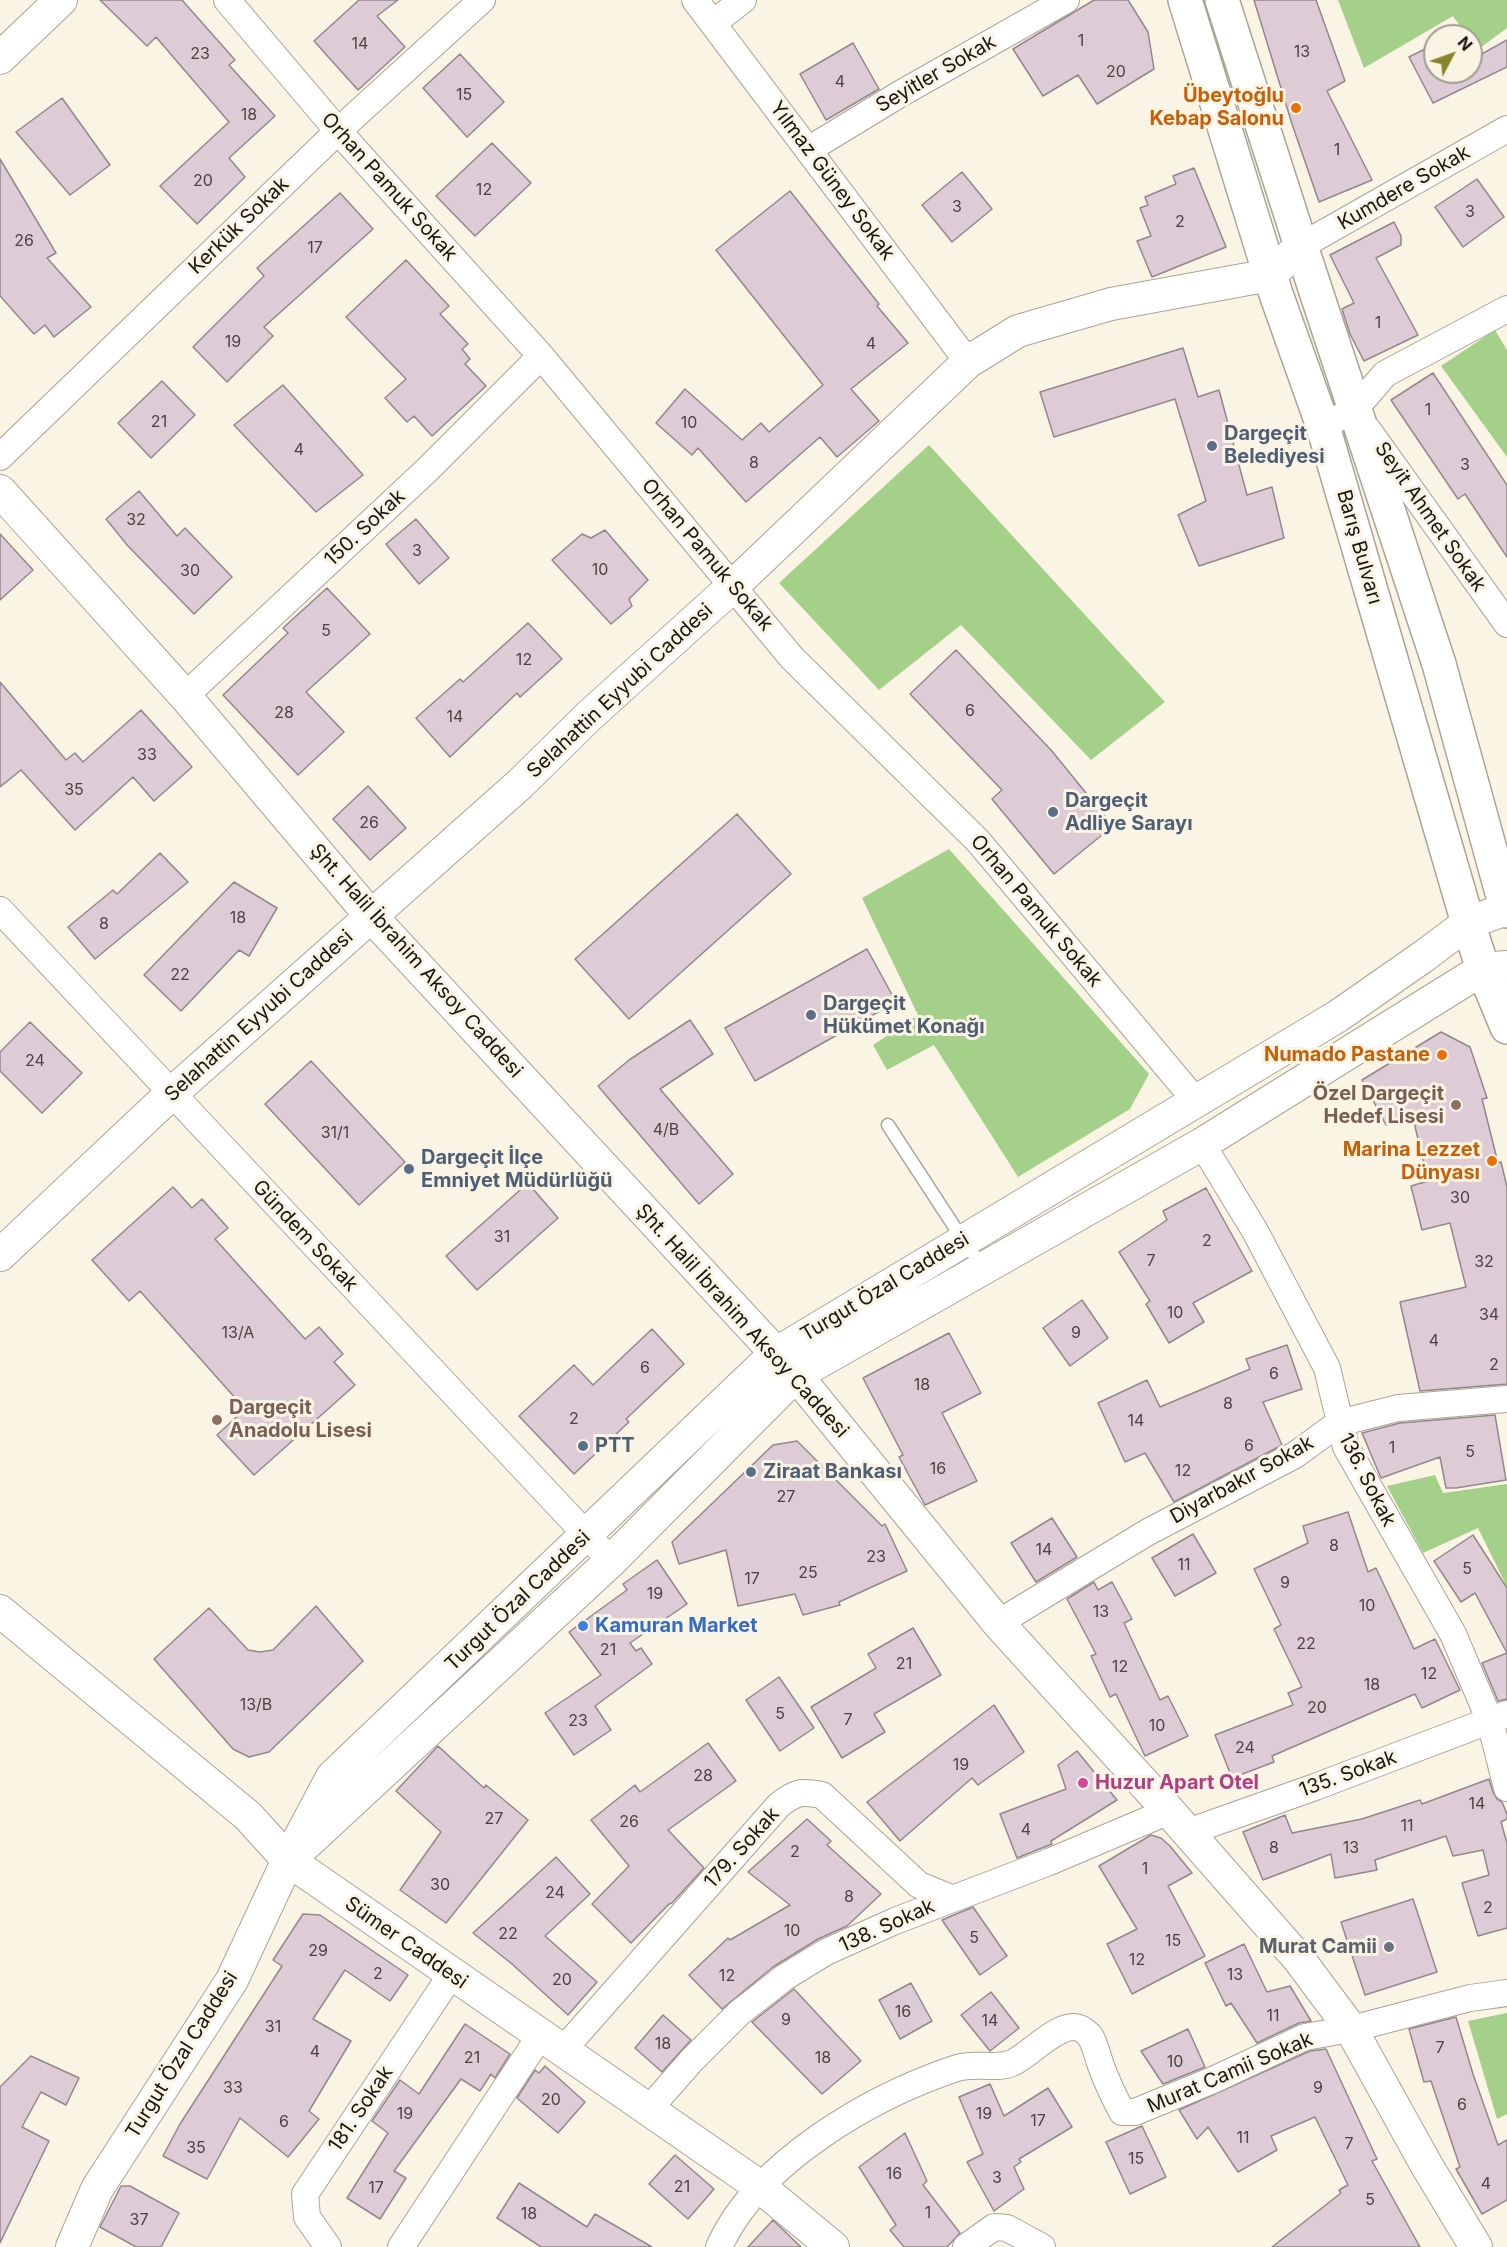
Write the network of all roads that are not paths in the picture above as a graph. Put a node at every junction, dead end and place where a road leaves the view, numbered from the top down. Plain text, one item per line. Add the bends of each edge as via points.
1 (61, 0) edge
2 (227, 0) edge
3 (482, 0) edge
4 (695, 0) edge
5 (743, 0) edge
6 (1066, 0) edge
7 (1185, 0) edge
8 (1222, 0) edge
9 (713, 23) junction
10 (0, 58) edge
11 (1507, 129) edge
12 (338, 131) junction
13 (808, 150) junction
14 (1301, 246) junction
15 (1270, 275) junction
16 (1507, 309) edge
17 (541, 356) junction
18 (968, 362) junction
19 (1354, 410) junction
20 (1323, 426) junction
21 (0, 458) edge
22 (0, 491) edge
23 (733, 586) junction
24 (1507, 624) edge
25 (184, 696) junction
26 (0, 910) edge
27 (1507, 910) edge
28 (371, 916) junction
29 (1468, 923) junction
30 (1495, 968) edge
31 (1507, 1027) edge
32 (171, 1094) junction
33 (1196, 1100) junction
34 (888, 1125) dead end
35 (1202, 1144) junction
36 (963, 1240) junction
37 (0, 1255) edge
38 (983, 1268) junction
39 (786, 1364) junction
40 (1507, 1399) edge
41 (1339, 1423) junction
42 (587, 1536) junction
43 (611, 1561) junction
44 (0, 1611) edge
45 (998, 1623) junction
46 (1499, 1718) edge
47 (1507, 1788) edge
48 (1179, 1822) junction
49 (288, 1860) junction
50 (951, 1898) junction
51 (451, 1975) junction
52 (1507, 1993) edge
53 (1351, 2029) junction
54 (551, 2043) junction
55 (649, 2109) junction
56 (759, 2186) junction
57 (72, 2247) edge
58 (328, 2247) edge
59 (400, 2247) edge
60 (719, 2247) edge
61 (833, 2247) edge
62 (966, 2247) edge
63 (1042, 2247) edge
64 (1476, 2247) edge

1 - 10 street
2 - 12 street, Orhan Pamuk Sokak
3 - 12 street, Kerkük Sokak
4 - 9 street, Yılmaz Güney Sokak
5 - 9 street
6 - 13 street, Seyitler Sokak
7 - 15 main road, Barış Bulvarı
8 - 14 main road, Barış Bulvarı
9 - 13 street, Yılmaz Güney Sokak
11 - 14 street, Kumdere Sokak
12 - 17 street, Orhan Pamuk Sokak
12 - 21 street, Kerkük Sokak
13 - 18 street, Yılmaz Güney Sokak
14 - 15 street
14 - 19 main road, Barış Bulvarı
15 - 18 street, Selahattin Eyyubi Caddesi via 1090,310 1018,331
15 - 20 main road, Barış Bulvarı
16 - 19 street via 1385,374
17 - 23 street, Orhan Pamuk Sokak
17 - 25 street, 150. Sokak via 427,470
18 - 23 street, Selahattin Eyyubi Caddesi
19 - 20 street
19 - 24 street, Seyit Ahmet Sokak
19 - 27 main road, Barış Bulvarı via 1439,664
20 - 29 main road, Barış Bulvarı
22 - 25 street, Şht. Halil İbrahim Aksoy Caddesi
23 - 28 street, Selahattin Eyyubi Caddesi
23 - 33 street, Orhan Pamuk Sokak via 792,658 978,841
25 - 28 street, Şht. Halil İbrahim Aksoy Caddesi
26 - 32 street, Gündem Sokak
27 - 29 street, Turgut Özal Caddesi
28 - 32 street, Selahattin Eyyubi Caddesi
28 - 39 street, Şht. Halil İbrahim Aksoy Caddesi
29 - 30 main road, Barış Bulvarı
29 - 33 street, Turgut Özal Caddesi via 1338,1016
30 - 31 main road, Barış Bulvarı
30 - 35 street, Turgut Özal Caddesi
32 - 37 street, Selahattin Eyyubi Caddesi
32 - 42 street, Gündem Sokak
33 - 36 street, Turgut Özal Caddesi
34 - 36 lane
35 - 38 street, Turgut Özal Caddesi
35 - 41 street, 136. Sokak via 1255,1231 1327,1368
36 - 38 lane
36 - 39 street, Turgut Özal Caddesi
38 - 39 street, Turgut Özal Caddesi
39 - 42 street, Turgut Özal Caddesi
39 - 43 street, Turgut Özal Caddesi
39 - 45 street, Şht. Halil İbrahim Aksoy Caddesi
40 - 41 street, Diyarbakır Sokak via 1398,1408
41 - 45 street, Diyarbakır Sokak via 1295,1455 1148,1532
41 - 46 street, 136. Sokak via 1346,1447
42 - 43 street, Gündem Sokak
42 - 49 street, Turgut Özal Caddesi via 332,1777
43 - 49 street, Turgut Özal Caddesi
44 - 49 street, Sümer Caddesi via 248,1816
45 - 48 street, Şht. Halil İbrahim Aksoy Caddesi
46 - 47 street, 136. Sokak
46 - 48 street, 135. Sokak
48 - 50 street, 138. Sokak via 1049,1862
48 - 53 street, Şht. Halil İbrahim Aksoy Caddesi via 1298,1958
49 - 51 street, Sümer Caddesi
49 - 57 street, Turgut Özal Caddesi via 232,1980 97,2189
50 - 54 street, 179. Sokak via 919,1885 822,1795 794,1793
50 - 55 street, 138. Sokak via 826,1952 784,1977 740,2013
51 - 54 street, Sümer Caddesi
51 - 58 street, 181. Sokak via 305,2194 307,2217
52 - 53 street, Murat Camii Sokak via 1470,1998
53 - 56 street, Murat Camii Sokak via 1305,2037 1136,2112 1122,2112 1090,2036 1079,2028 1060,2031 1011,2064 960,2067 894,2094 828,2130
53 - 64 street, Şht. Halil İbrahim Aksoy Caddesi
54 - 55 street, Sümer Caddesi
54 - 59 street
55 - 56 street, Sümer Caddesi
56 - 60 street
56 - 61 street, Sümer Caddesi
62 - 63 street via 994,2227 1007,2228

